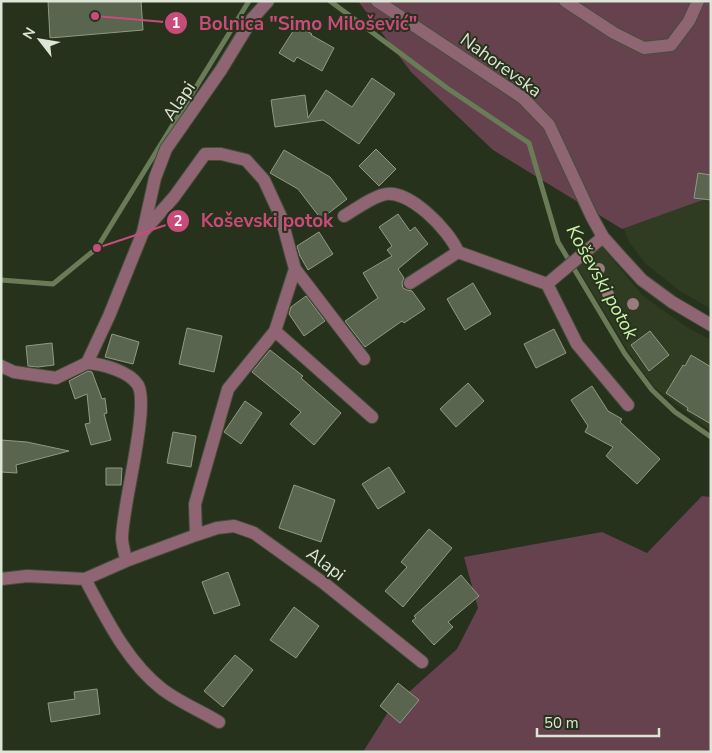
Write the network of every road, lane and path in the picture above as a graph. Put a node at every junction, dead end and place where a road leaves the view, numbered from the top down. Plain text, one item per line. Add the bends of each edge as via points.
1 (268, 1) edge
2 (377, 1) edge
3 (565, 1) edge
4 (698, 1) edge
5 (344, 216) dead end
6 (144, 232) junction
7 (603, 236) junction
8 (458, 252) junction
9 (295, 270) junction
10 (410, 283) dead end
11 (547, 284) junction
12 (711, 326) edge
13 (275, 330) junction
14 (364, 358) dead end
15 (87, 363) junction
16 (1, 366) edge
17 (628, 405) dead end
18 (372, 417) dead end
19 (196, 535) junction
20 (126, 561) junction
21 (1, 579) edge
22 (86, 579) junction
23 (422, 662) dead end
24 (219, 722) dead end

1 - 6 street, Alapi via 252,19 166,149 155,178
2 - 7 street, Nahorevska via 523,98 543,118
3 - 4 street via 644,48 671,45 689,21
5 - 8 street via 382,195 405,197 426,211 455,243
6 - 9 street, Alapi via 205,154 246,160 264,180 281,217
6 - 15 street, Alapi
7 - 11 street
7 - 12 street, Nahorevska via 642,280
8 - 10 street
8 - 11 street
9 - 13 street
9 - 14 street, Alapi
11 - 17 street via 577,344
13 - 18 street
13 - 19 street via 228,389 195,504
15 - 16 street via 56,378 14,372
15 - 20 street via 105,364 132,379 141,393 122,538
19 - 20 street, Alapi
19 - 23 street, Alapi via 234,526 254,533 325,584
20 - 22 street, Alapi
21 - 22 street, Alapi via 26,576
22 - 24 street via 108,620 148,677

